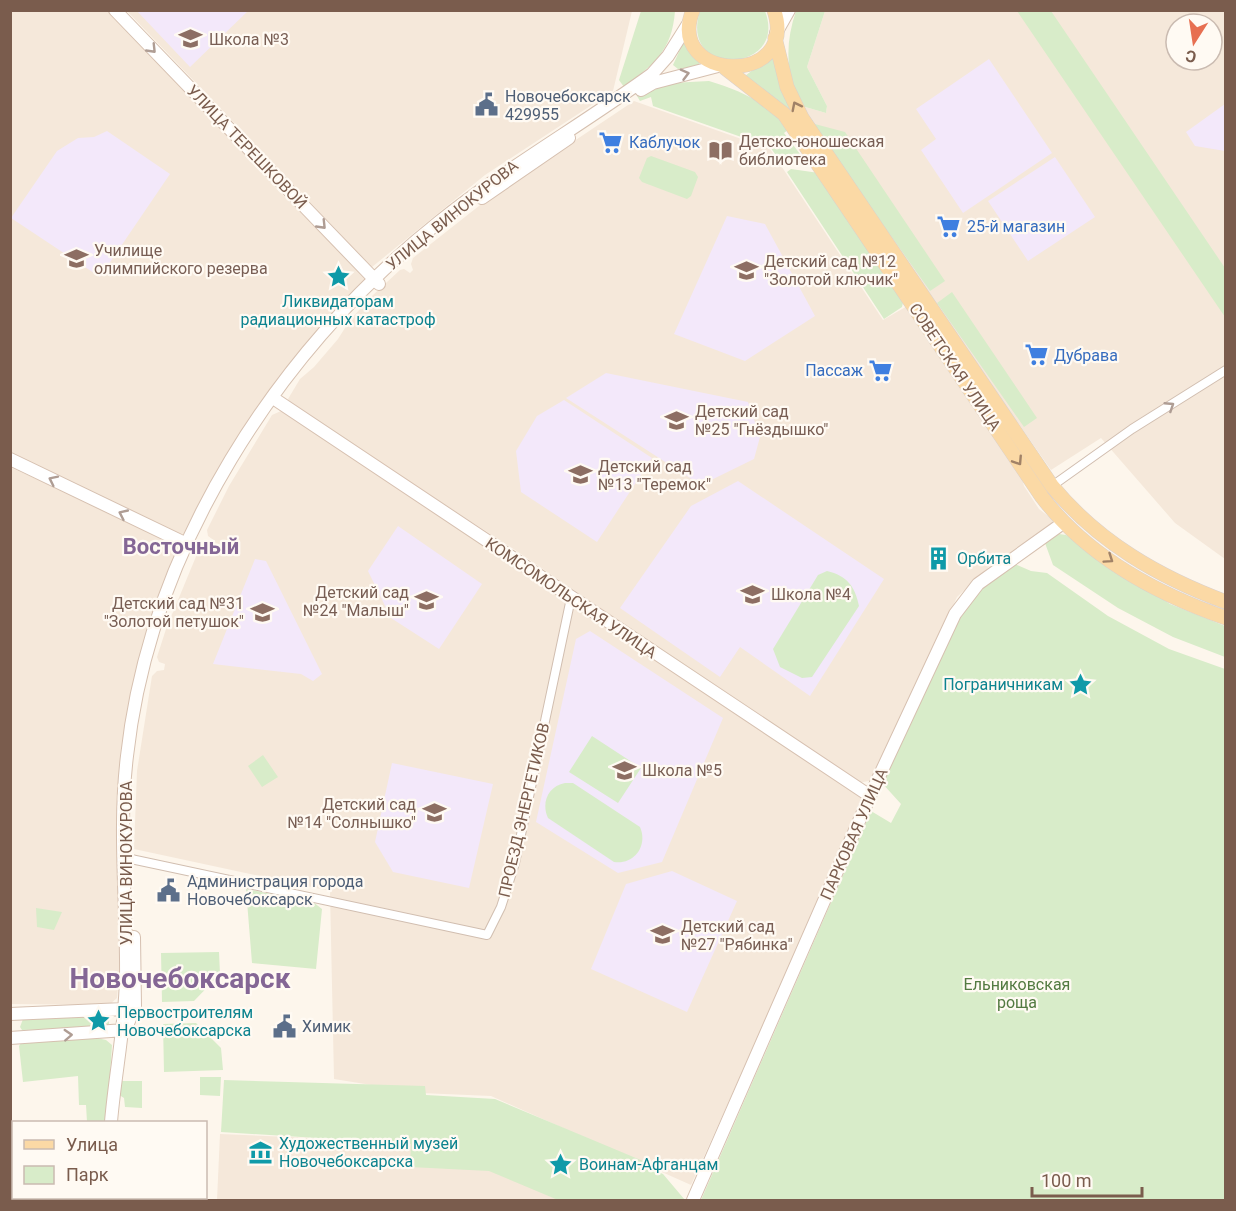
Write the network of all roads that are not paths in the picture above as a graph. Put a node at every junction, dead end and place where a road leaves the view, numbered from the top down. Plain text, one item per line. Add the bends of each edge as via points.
1 (115, 10) edge
2 (774, 10) edge
3 (789, 10) edge
4 (691, 14) edge
5 (776, 35) junction
6 (721, 67) junction
7 (400, 259) junction
8 (377, 281) junction
9 (1226, 370) edge
10 (276, 400) junction
11 (10, 459) edge
12 (1052, 486) junction
13 (1075, 514) junction
14 (1063, 523) junction
15 (191, 546) junction
16 (571, 598) junction
17 (1226, 602) edge
18 (1226, 618) edge
19 (870, 796) junction
20 (127, 860) junction
21 (124, 1009) junction
22 (10, 1014) edge
23 (125, 1030) junction
24 (10, 1038) edge
25 (111, 1121) edge
26 (693, 1200) edge

1 -> 8 street, УЛИЦА ТЕРЕШКОВОЙ
2 - 5 main road, СОВЕТСКАЯ УЛИЦА
3 - 5 street
4 - 6 main road, СОВЕТСКАЯ УЛИЦА via 691,34 697,48
4 - 7 street, УЛИЦА ВИНОКУРОВА via 668,56 652,74 499,176
5 - 6 main road via 767,53 753,64
12 -> 5 main road, СОВЕТСКАЯ УЛИЦА via 797,111 787,87
7 -> 6 street, УЛИЦА ВИНОКУРОВА via 653,83
6 -> 14 main road, СОВЕТСКАЯ УЛИЦА via 774,105 793,127
7 - 8 street, УЛИЦА ВИНОКУРОВА
8 - 10 street, УЛИЦА ВИНОКУРОВА
12 -> 9 street
10 - 15 street, УЛИЦА ВИНОКУРОВА
10 - 16 street, КОМСОМОЛЬСКАЯ УЛИЦА
15 -> 11 street
12 - 13 main road, СОВЕТСКАЯ УЛИЦА
13 - 14 main road, ПАРКОВАЯ УЛИЦА
13 - 17 main road, СОВЕТСКАЯ УЛИЦА via 1147,566
14 -> 18 main road, СОВЕТСКАЯ УЛИЦА via 1140,579
14 - 19 street, ПАРКОВАЯ УЛИЦА via 978,584 962,603
15 - 20 street, УЛИЦА ВИНОКУРОВА via 162,605 147,663 130,758
16 - 19 street, КОМСОМОЛЬСКАЯ УЛИЦА
16 - 20 street, ПРОЕЗД ЭНЕРГЕТИКОВ via 517,855 501,907 487,935
19 - 26 street, ПАРКОВАЯ УЛИЦА
20 - 21 street, УЛИЦА ВИНОКУРОВА
20 - 23 street, УЛИЦА ВИНОКУРОВА via 136,988 132,1018
21 - 22 street
21 - 23 street, УЛИЦА ВИНОКУРОВА
24 -> 23 street
23 - 25 street, УЛИЦА ВИНОКУРОВА

